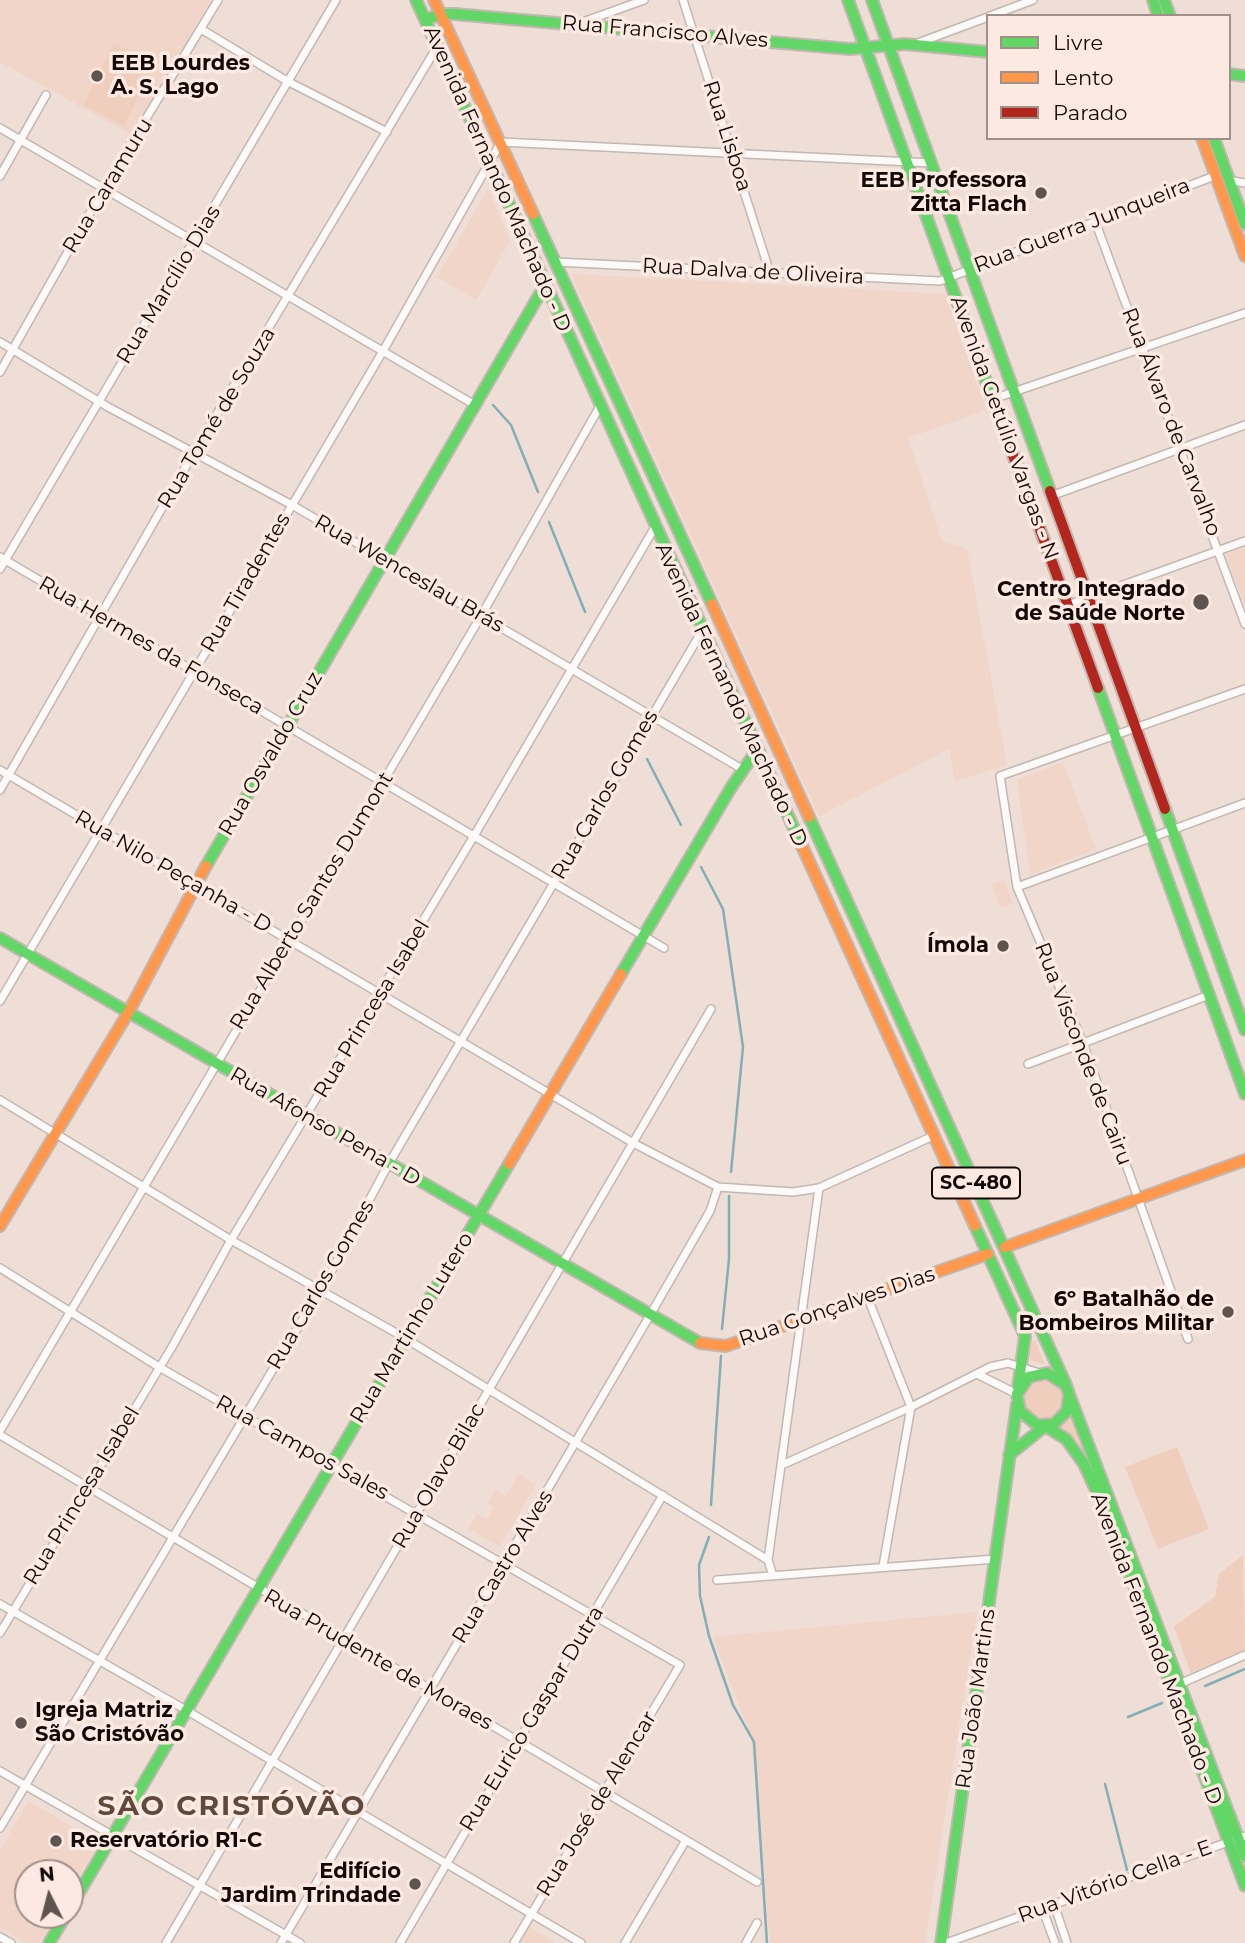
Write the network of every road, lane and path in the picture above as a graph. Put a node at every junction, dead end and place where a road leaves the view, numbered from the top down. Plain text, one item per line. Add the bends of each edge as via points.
1 (218, 0) edge
2 (336, 0) edge
3 (416, 0) edge
4 (434, 0) edge
5 (643, 0) edge
6 (683, 0) edge
7 (848, 0) edge
8 (872, 0) edge
9 (1033, 0) edge
10 (441, 14) junction
11 (994, 14) edge
12 (986, 17) edge
13 (425, 20) junction
14 (576, 24) junction
15 (201, 29) junction
16 (695, 35) junction
17 (914, 45) junction
18 (888, 46) junction
19 (437, 47) junction
20 (866, 49) junction
21 (986, 52) edge
22 (287, 81) junction
23 (46, 94) dead end
24 (0, 128) edge
25 (387, 132) junction
26 (21, 140) junction
27 (1203, 140) edge
28 (1215, 140) edge
29 (501, 142) junction
30 (733, 154) junction
31 (489, 162) junction
32 (908, 163) junction
33 (931, 163) junction
34 (1215, 174) junction
35 (0, 176) edge
36 (1229, 181) junction
37 (1245, 183) edge
38 (104, 188) junction
39 (1095, 221) junction
40 (1245, 224) edge
41 (197, 240) junction
42 (1245, 256) edge
43 (556, 262) junction
44 (970, 270) junction
45 (770, 273) junction
46 (949, 278) junction
47 (545, 285) junction
48 (290, 296) junction
49 (1245, 313) edge
50 (0, 342) edge
51 (1143, 348) junction
52 (13, 351) junction
53 (383, 351) junction
54 (0, 372) edge
55 (1014, 392) junction
56 (993, 399) junction
57 (99, 402) junction
58 (475, 405) junction
59 (600, 406) junction
60 (1245, 425) edge
61 (1182, 448) junction
62 (193, 454) junction
63 (1051, 496) junction
64 (292, 505) junction
65 (655, 527) junction
66 (1245, 541) edge
67 (1219, 551) junction
68 (3, 559) edge
69 (384, 560) junction
70 (0, 569) edge
71 (676, 571) junction
72 (708, 597) junction
73 (1088, 597) junction
74 (1068, 605) junction
75 (481, 616) junction
76 (102, 617) junction
77 (1245, 624) edge
78 (702, 631) junction
79 (572, 670) junction
80 (194, 671) junction
81 (1245, 689) edge
82 (652, 716) junction
83 (287, 726) junction
84 (1136, 728) junction
85 (1115, 736) junction
86 (774, 741) junction
87 (757, 750) junction
88 (742, 769) junction
89 (0, 770) edge
90 (9, 775) junction
91 (383, 782) junction
92 (0, 790) edge
93 (1245, 803) edge
94 (101, 830) junction
95 (1173, 830) junction
96 (474, 836) junction
97 (1152, 838) junction
98 (833, 867) junction
99 (814, 875) junction
100 (554, 883) junction
101 (195, 884) junction
102 (1017, 887) junction
103 (643, 936) junction
104 (0, 938) edge
105 (289, 940) junction
106 (664, 948) dead end
107 (28, 954) junction
108 (381, 994) junction
109 (1209, 995) junction
110 (0, 1001) edge
111 (711, 1009) dead end
112 (128, 1013) junction
113 (1245, 1030) edge
114 (461, 1041) junction
115 (1083, 1043) junction
116 (216, 1064) junction
117 (1028, 1064) dead end
118 (550, 1094) junction
119 (1245, 1094) edge
120 (0, 1100) edge
121 (308, 1118) junction
122 (951, 1128) junction
123 (55, 1133) junction
124 (933, 1136) junction
125 (635, 1143) junction
126 (1245, 1160) edge
127 (388, 1165) junction
128 (146, 1186) junction
129 (718, 1187) junction
130 (818, 1188) junction
131 (1137, 1199) junction
132 (478, 1217) junction
133 (0, 1226) edge
134 (231, 1240) junction
135 (1005, 1247) junction
136 (988, 1254) junction
137 (563, 1267) junction
138 (0, 1268) edge
139 (318, 1291) junction
140 (867, 1296) junction
141 (72, 1313) junction
142 (649, 1317) junction
143 (802, 1320) junction
144 (406, 1339) junction
145 (1188, 1339) dead end
146 (159, 1367) junction
147 (1021, 1367) junction
148 (1039, 1373) junction
149 (976, 1374) junction
150 (1068, 1389) junction
151 (488, 1391) junction
152 (1017, 1399) junction
153 (911, 1407) junction
154 (245, 1417) junction
155 (1045, 1426) junction
156 (0, 1433) edge
157 (576, 1443) junction
158 (1009, 1455) junction
159 (332, 1464) junction
160 (783, 1464) junction
161 (87, 1489) junction
162 (663, 1495) junction
163 (1109, 1506) junction
164 (418, 1513) junction
165 (174, 1537) junction
166 (996, 1559) junction
167 (768, 1560) junction
168 (504, 1563) junction
169 (883, 1566) junction
170 (773, 1576) junction
171 (717, 1580) dead end
172 (258, 1589) junction
173 (0, 1604) edge
174 (12, 1612) junction
175 (593, 1615) junction
176 (0, 1633) edge
177 (344, 1640) junction
178 (1245, 1655) edge
179 (99, 1661) junction
180 (680, 1665) joint
181 (1182, 1683) junction
182 (430, 1690) junction
183 (187, 1710) junction
184 (518, 1742) junction
185 (273, 1761) junction
186 (0, 1770) edge
187 (25, 1785) junction
188 (604, 1792) junction
189 (358, 1812) junction
190 (0, 1828) edge
191 (113, 1835) junction
192 (1237, 1838) edge
193 (686, 1840) junction
194 (1245, 1856) edge
195 (447, 1864) junction
196 (757, 1882) dead end
197 (84, 1884) edge
198 (200, 1884) junction
199 (1245, 1886) edge
200 (1054, 1904) junction
201 (1042, 1908) junction
202 (531, 1914) junction
203 (757, 1923) dead end
204 (286, 1935) junction
205 (0, 1937) edge
206 (11, 1943) edge
207 (166, 1943) edge
208 (281, 1943) edge
209 (300, 1943) edge
210 (400, 1943) edge
211 (514, 1943) edge
212 (580, 1943) edge
213 (625, 1943) edge
214 (746, 1943) edge
215 (943, 1943) edge
216 (1055, 1943) edge
217 (1068, 1943) edge

1 - 15 street, Rua Caramuru
2 - 22 street, Rua Marcílio Dias
3 - 13 street, Avenida Fernando Machado - D
4 - 10 street, Avenida Fernando Machado - D
5 - 14 street
6 - 16 street, Rua Lisboa
7 - 20 street, Avenida Getúlio Vargas - N
8 - 18 street, Avenida Getúlio Vargas - N
9 - 11 street
10 - 13 street
10 - 14 street, Rua Francisco Alves
10 - 29 street, Avenida Fernando Machado - D
12 - 17 street
13 - 19 street, Avenida Fernando Machado - D
14 - 16 street, Rua Francisco Alves
15 - 22 street
15 - 38 street, Rua Caramuru
16 - 20 street, Rua Francisco Alves
16 - 30 street, Rua Lisboa
17 - 18 street, Rua Francisco Alves
17 - 21 street, Rua Francisco Alves
18 - 20 street, Rua Francisco Alves
18 - 33 street, Avenida Getúlio Vargas - N
19 - 25 street, Rua Tomé de Souza
19 - 31 street, Avenida Fernando Machado - D
20 - 32 street, Avenida Getúlio Vargas - N
22 - 25 street
22 - 41 street, Rua Marcílio Dias
23 - 26 street
24 - 26 street
25 - 48 street, Rua Tomé de Souza
26 - 35 street
26 - 38 street
27 - 34 street
28 - 36 street
29 - 30 street
29 - 31 street, Rua Tiradentes
29 - 43 street, Avenida Fernando Machado - D
30 - 32 street
30 - 45 street, Rua Lisboa
31 - 47 street, Avenida Fernando Machado - D
31 - 53 street, Rua Tiradentes
32 - 33 street
32 - 46 street, Avenida Getúlio Vargas - N
33 - 44 street, Avenida Getúlio Vargas - N
34 - 36 street
34 - 39 street, Rua Guerra Junqueira
34 - 42 street
36 - 37 street
36 - 40 street
38 - 41 street
38 - 52 street, Rua Caramuru
39 - 44 street, Rua Guerra Junqueira
39 - 51 street, Rua Álvaro de Carvalho
41 - 48 street
41 - 57 street, Rua Marcílio Dias
43 - 45 street, Rua Dalva de Oliveira
43 - 72 street, Avenida Fernando Machado - D
44 - 46 street, Rua Guerra Junqueira
44 - 55 street, Avenida Getúlio Vargas - N
45 - 46 street, Rua Dalva de Oliveira
46 - 56 street, Avenida Getúlio Vargas - N
47 - 58 street, Rua Osvaldo Cruz
47 - 59 street, Avenida Fernando Machado - D
48 - 53 street
48 - 62 street, Rua Tomé de Souza
49 - 51 street
50 - 52 street, Rua Wenceslau Brás
51 - 55 street
51 - 61 street, Rua Álvaro de Carvalho
52 - 54 street, Rua Caramuru
52 - 57 street, Rua Wenceslau Brás
53 - 58 street
53 - 64 street, Rua Tiradentes
55 - 56 street
55 - 63 street, Avenida Getúlio Vargas - N
56 - 74 street, Avenida Getúlio Vargas - N
57 - 62 street, Rua Wenceslau Brás
57 - 68 street, Rua Marcílio Dias
58 - 69 street, Rua Osvaldo Cruz
59 - 65 street, Avenida Fernando Machado - D
59 - 75 street, Rua Alberto Santos Dumont
60 - 61 street
61 - 63 street
61 - 67 street, Rua Álvaro de Carvalho
62 - 64 street, Rua Wenceslau Brás
62 - 76 street, Rua Tomé de Souza
63 - 73 street, Avenida Getúlio Vargas - N
64 - 69 street, Rua Wenceslau Brás
64 - 80 street, Rua Tiradentes
65 - 71 street, Avenida Fernando Machado - D
65 - 79 street, Rua Princesa Isabel
66 - 67 street
67 - 73 street
67 - 77 street, Rua Álvaro de Carvalho
68 - 70 street, Rua Marcílio Dias
68 - 76 street, Rua Hermes da Fonseca
69 - 75 street, Rua Wenceslau Brás
69 - 83 street, Rua Osvaldo Cruz
71 - 72 street via 697,598
71 - 78 street, Avenida Fernando Machado - D
72 - 86 street, Avenida Fernando Machado - D
73 - 74 street
73 - 84 street, Avenida Getúlio Vargas - N
74 - 85 street, Avenida Getúlio Vargas - N
75 - 79 street, Rua Wenceslau Brás
75 - 91 street, Rua Alberto Santos Dumont
76 - 80 street, Rua Hermes da Fonseca
76 - 90 street, Rua Tomé de Souza
78 - 82 street, Rua Carlos Gomes
78 - 87 street, Avenida Fernando Machado - D
79 - 82 street, Rua Wenceslau Brás
79 - 96 street, Rua Princesa Isabel
80 - 83 street, Rua Hermes da Fonseca
80 - 94 street, Rua Tiradentes
81 - 84 street
82 - 88 street, Rua Wenceslau Brás
82 - 100 street, Rua Carlos Gomes
83 - 91 street, Rua Hermes da Fonseca
83 - 101 street, Rua Osvaldo Cruz
84 - 85 street
84 - 95 street, Avenida Getúlio Vargas - N
85 - 97 street, Avenida Getúlio Vargas - N
85 - 102 street, Rua Visconde de Cairu via 1000,776
86 - 87 street
86 - 98 street, Avenida Fernando Machado - D
87 - 88 street, Rua Martinho Lutero
87 - 99 street, Avenida Fernando Machado - D
88 - 103 street, Rua Martinho Lutero
89 - 90 street, Rua Nilo Peçanha - D
90 - 92 street, Rua Tomé de Souza
90 - 94 street, Rua Nilo Peçanha - D
91 - 96 street, Rua Hermes da Fonseca
91 - 105 street, Rua Alberto Santos Dumont
93 - 95 street
94 - 101 street, Rua Nilo Peçanha - D
94 - 107 street, Rua Tiradentes
95 - 97 street
95 - 113 street, Avenida Getúlio Vargas - N
96 - 100 street, Rua Hermes da Fonseca
96 - 108 street, Rua Princesa Isabel
97 - 102 street
97 - 109 street, Avenida Getúlio Vargas - N
98 - 99 street
98 - 122 street, Avenida Fernando Machado - D / SC-480
99 - 124 street, Avenida Fernando Machado - D
100 - 103 street, Rua Hermes da Fonseca
100 - 114 street, Rua Carlos Gomes
101 - 105 street, Rua Nilo Peçanha - D
101 - 112 street, Rua Osvaldo Cruz
102 - 115 street, Rua Visconde de Cairu
103 - 106 street, Rua Hermes da Fonseca
103 - 118 street, Rua Martinho Lutero
104 - 107 street, Rua Afonso Pena - D
105 - 108 street, Rua Nilo Peçanha - D
105 - 116 street, Rua Alberto Santos Dumont
107 - 110 street, Rua Tiradentes
107 - 112 street, Rua Afonso Pena - D
108 - 114 street, Rua Nilo Peçanha - D
108 - 121 street, Rua Princesa Isabel
109 - 115 street
109 - 119 street, Avenida Getúlio Vargas - N
111 - 125 street, Rua Olavo Bilac
112 - 116 street, Rua Afonso Pena - D
112 - 123 street, Rua Osvaldo Cruz
114 - 118 street, Rua Nilo Peçanha - D
114 - 127 street, Rua Carlos Gomes
115 - 117 street
115 - 131 street, Rua Visconde de Cairu
116 - 121 street, Rua Afonso Pena - D
116 - 128 street, Rua Alberto Santos Dumont
118 - 125 street, Rua Nilo Peçanha - D
118 - 132 street, Rua Martinho Lutero
120 - 123 street
121 - 127 street, Rua Afonso Pena - D
121 - 134 street, Rua Princesa Isabel
122 - 124 street
122 - 135 street, Avenida Fernando Machado - D / SC-480
123 - 128 street
123 - 133 street, Rua Osvaldo Cruz
124 - 130 street
124 - 136 street, Avenida Fernando Machado - D
125 - 129 street, Rua Nilo Peçanha - D
125 - 137 street, Rua Olavo Bilac
126 - 131 street
127 - 132 street, Rua Afonso Pena - D
127 - 139 street, Rua Carlos Gomes
128 - 134 street
128 - 141 street, Rua Alberto Santos Dumont
129 - 130 street via 793,1192
129 - 142 street, Rua Castro Alves via 710,1211
130 - 143 street
131 - 135 street
131 - 145 street, Rua Visconde de Cairu
132 - 137 street, Rua Afonso Pena - D
132 - 144 street, Rua Martinho Lutero
134 - 139 street
134 - 146 street, Rua Princesa Isabel
135 - 150 street, Avenida Fernando Machado - D / SC-480
136 - 140 street, Rua Gonçalves Dias
136 - 147 street, Avenida Fernando Machado - D via 1025,1336
137 - 142 street, Rua Afonso Pena - D
137 - 151 street, Rua Olavo Bilac
138 - 141 street, Rua Campos Sales
139 - 144 street
139 - 154 street, Rua Carlos Gomes
140 - 143 street, Rua Gonçalves Dias
140 - 153 street
141 - 146 street, Rua Campos Sales
141 - 156 street, Rua Alberto Santos Dumont
142 - 143 street, Rua Gonçalves Dias via 708,1346 726,1346
142 - 157 street, Rua Castro Alves
143 - 160 street
144 - 151 street
144 - 159 street, Rua Martinho Lutero
146 - 154 street, Rua Campos Sales
146 - 161 street, Rua Princesa Isabel
147 - 148 street
147 - 149 street via 1008,1363
147 - 152 street, Avenida Fernando Machado - D
148 - 150 street via 1054,1375
148 - 152 street via 1021,1384
149 - 152 street
149 - 153 street
150 - 155 street via 1067,1411 1062,1419
150 - 163 street, Avenida Fernando Machado - D
151 - 157 street
151 - 164 street, Rua Olavo Bilac
152 - 155 street via 1030,1422
152 - 158 street, Rua João Martins
153 - 160 street
153 - 169 street
154 - 159 street, Rua Campos Sales
154 - 165 street, Rua Carlos Gomes
155 - 158 street
155 - 163 street, Avenida Fernando Machado - D via 1066,1439
156 - 161 street, Rua Prudente de Moraes
157 - 162 street
157 - 168 street, Rua Castro Alves
158 - 166 street, Rua João Martins
159 - 164 street, Rua Campos Sales
159 - 172 street, Rua Martinho Lutero
160 - 167 street
161 - 165 street, Rua Prudente de Moraes
161 - 174 street, Rua Princesa Isabel
162 - 167 street
162 - 175 street, Rua Eurico Gaspar Dutra
163 - 181 street, Avenida Fernando Machado - D
163 - 192 street, Avenida Fernando Machado - D
164 - 168 street, Rua Campos Sales
164 - 177 street, Rua Olavo Bilac
165 - 172 street, Rua Prudente de Moraes
165 - 179 street, Rua Carlos Gomes
166 - 169 street
166 - 215 street, Rua João Martins
167 - 170 street
168 - 175 street, Rua Campos Sales
168 - 182 street, Rua Castro Alves
169 - 170 street
170 - 171 street
172 - 177 street, Rua Prudente de Moraes
172 - 183 street, Rua Martinho Lutero
173 - 174 street
174 - 176 street, Rua Princesa Isabel
174 - 179 street
175 - 180 street, Rua Campos Sales
175 - 184 street, Rua Eurico Gaspar Dutra
177 - 182 street, Rua Prudente de Moraes
177 - 185 street, Rua Olavo Bilac
178 - 181 street
179 - 183 street
179 - 187 street, Rua Carlos Gomes
180 - 188 street, Rua José de Alencar
181 - 192 street, Avenida Fernando Machado - D
182 - 184 street, Rua Prudente de Moraes
182 - 189 street, Rua Castro Alves
183 - 185 street
183 - 191 street, Rua Martinho Lutero
184 - 188 street, Rua Prudente de Moraes
184 - 195 street, Rua Eurico Gaspar Dutra
185 - 189 street
185 - 198 street, Rua Olavo Bilac
186 - 187 street
187 - 190 street, Rua Carlos Gomes
187 - 191 street
188 - 193 street, Rua Prudente de Moraes
188 - 202 street, Rua José de Alencar
189 - 195 street
189 - 204 street, Rua Castro Alves
191 - 197 street, Rua Martinho Lutero
191 - 198 street
192 - 194 street, Avenida Fernando Machado - D
192 - 199 street, Avenida Fernando Machado - D
192 - 200 street, Rua Vitório Cella - E
193 - 196 street, Rua Prudente de Moraes
193 - 213 street
195 - 202 street
195 - 210 street, Rua Eurico Gaspar Dutra
198 - 204 street
198 - 207 street, Rua Olavo Bilac
200 - 201 street, Rua Vitório Cella - E
200 - 217 street
201 - 215 street, Rua Vitório Cella - E
201 - 216 street
202 - 211 street, Rua José de Alencar
202 - 212 street
203 - 214 street
204 - 208 street, Rua Castro Alves
204 - 209 street
205 - 206 street

